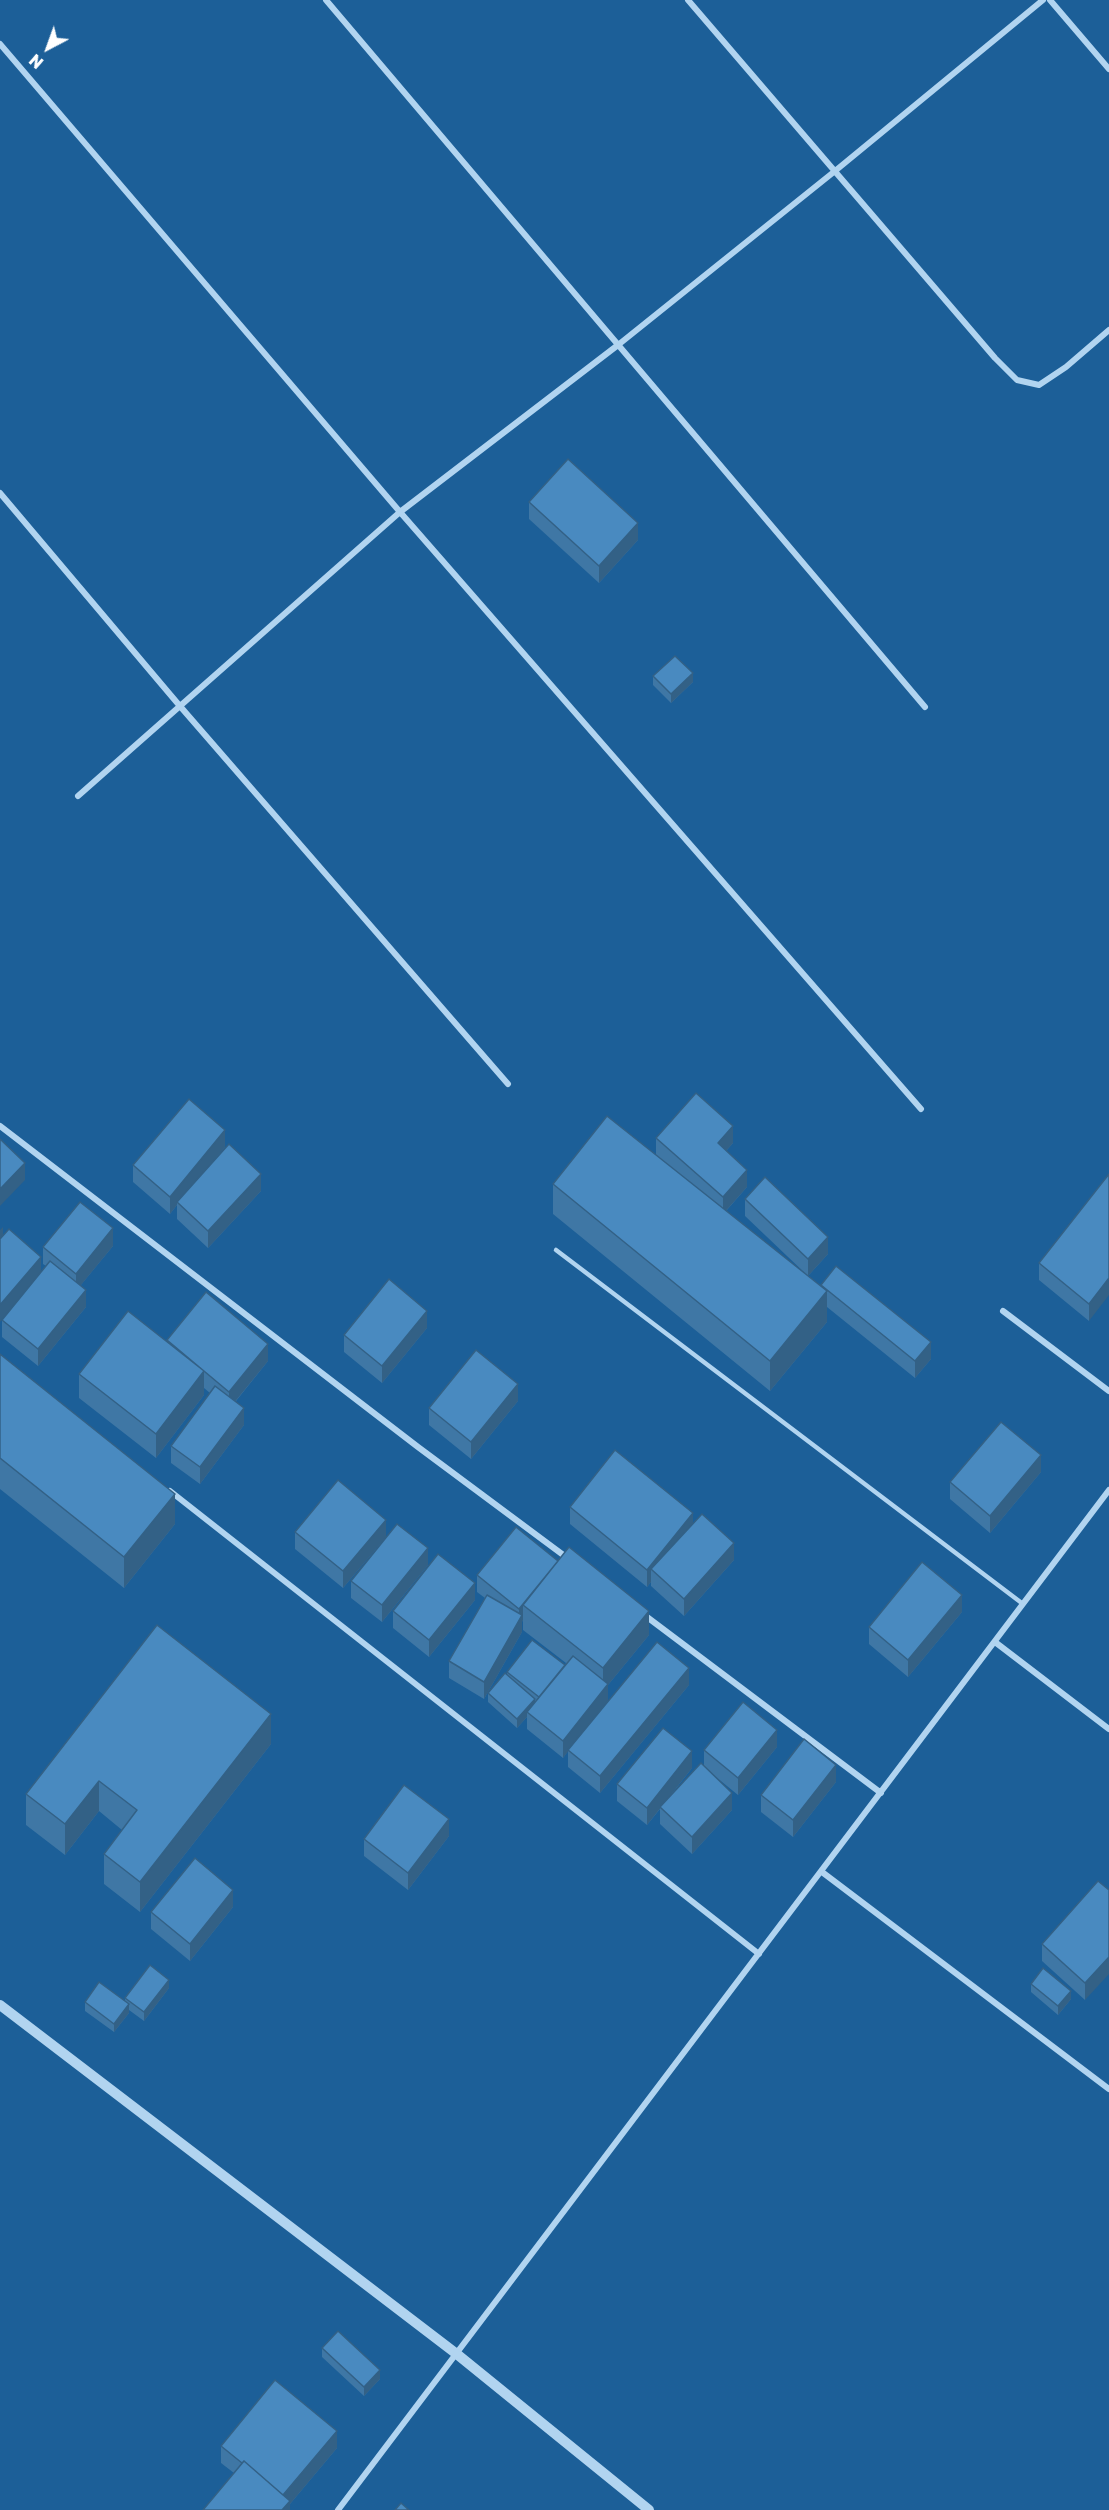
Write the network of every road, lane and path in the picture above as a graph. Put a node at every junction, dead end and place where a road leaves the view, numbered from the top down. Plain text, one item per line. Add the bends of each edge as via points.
1 (326, 0) edge
2 (688, 0) edge
3 (1043, 0) edge
4 (1050, 0) edge
5 (0, 44) edge
6 (1109, 69) edge
7 (835, 171) junction
8 (1109, 330) edge
9 (618, 345) junction
10 (0, 493) edge
11 (400, 512) junction
12 (179, 705) junction
13 (925, 707) dead end
14 (78, 796) dead end
15 (508, 1084) dead end
16 (921, 1109) dead end
17 (0, 1126) edge
18 (556, 1250) dead end
19 (1003, 1311) dead end
20 (1109, 1391) edge
21 (168, 1490) edge
22 (1109, 1490) edge
23 (580, 1567) edge
24 (1023, 1604) junction
25 (637, 1610) edge
26 (995, 1642) junction
27 (1109, 1728) edge
28 (881, 1793) junction
29 (822, 1872) junction
30 (759, 1954) junction
31 (0, 2005) edge
32 (1109, 2089) edge
33 (458, 2355) junction
34 (338, 2510) edge
35 (649, 2510) edge

1 - 9 street
2 - 7 street
3 - 7 street
4 - 6 street
5 - 11 street
7 - 8 street via 1017,380 1039,385
7 - 9 street
9 - 11 street
9 - 13 street
10 - 12 street
11 - 12 street
11 - 16 street
12 - 14 street
12 - 15 street
17 - 23 street
18 - 24 lane
19 - 20 street
21 - 30 street
22 - 24 street
24 - 26 street
25 - 28 street
26 - 27 street
26 - 28 street
28 - 29 street
29 - 30 street
29 - 32 street
30 - 33 street
31 - 33 street
33 - 34 street
33 - 35 street

